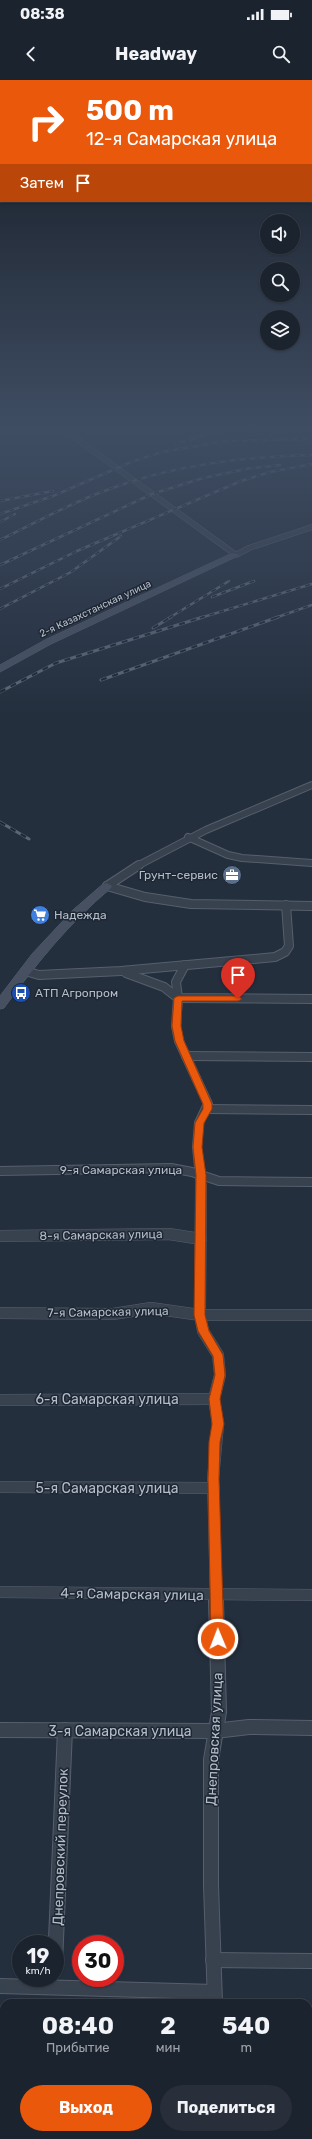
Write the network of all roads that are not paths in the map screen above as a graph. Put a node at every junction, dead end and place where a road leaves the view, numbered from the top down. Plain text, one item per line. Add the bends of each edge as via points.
1 (191, 522) edge
2 (312, 528) edge
3 (236, 555) junction
4 (0, 669) edge
5 (312, 785) edge
6 (188, 838) junction
7 (312, 863) edge
8 (107, 886) junction
9 (286, 905) junction
10 (312, 906) edge
11 (185, 965) junction
12 (25, 971) junction
13 (121, 971) junction
14 (178, 998) junction
15 (312, 999) edge
16 (0, 1005) edge
17 (186, 1056) junction
18 (312, 1057) edge
19 (207, 1109) junction
20 (312, 1110) edge
21 (0, 1171) edge
22 (201, 1175) junction
23 (312, 1182) edge
24 (0, 1236) edge
25 (201, 1239) junction
26 (0, 1313) edge
27 (200, 1315) junction
28 (312, 1315) edge
29 (214, 1399) junction
30 (0, 1400) edge
31 (0, 1487) edge
32 (214, 1488) junction
33 (0, 1592) edge
34 (312, 1594) edge
35 (217, 1595) junction
36 (312, 1728) edge
37 (0, 1730) edge
38 (65, 1730) junction
39 (215, 1732) junction
40 (56, 1935) edge
41 (213, 1960) junction
42 (312, 1961) edge
43 (64, 1984) edge
44 (12, 1985) edge
45 (0, 1986) edge
46 (214, 1997) edge

1 - 3 street
2 - 3 street, 2-я Казахстанская улица via 249,548
3 - 4 street, 2-я Казахстанская улица via 48,642
5 - 6 street
6 - 7 street via 228,855 242,858
6 - 8 street
8 - 9 street via 151,898 187,903 218,906
8 - 12 street via 74,914
9 - 10 street
9 - 11 street via 290,946 285,952 275,957
11 - 13 street
11 - 14 street via 176,982
12 - 13 street via 39,975
12 - 16 street
13 - 14 street via 164,987
14 - 15 street
14 - 17 street via 176,1026
17 - 18 street
17 - 19 street via 206,1098
19 - 20 street
19 - 22 street, Днепровская улица via 198,1130 197,1147
21 - 22 street, 9-я Самарская улица via 171,1168
22 - 23 street, 9-я Самарская улица via 220,1181
22 - 25 street, Днепровская улица
24 - 25 street, 8-я Самарская улица via 169,1234
25 - 27 street, Днепровская улица
26 - 27 street, 7-я Самарская улица via 113,1314 152,1308
27 - 28 street, 7-я Самарская улица
27 - 29 street, Днепровская улица via 203,1331 218,1355 220,1375
29 - 30 street, 6-я Самарская улица
29 - 32 street, Днепровская улица via 218,1424
31 - 32 street, 5-я Самарская улица
32 - 35 street, Днепровская улица
33 - 35 street, 4-я Самарская улица
34 - 35 street, 4-я Самарская улица
35 - 39 street, Днепровская улица via 219,1712
36 - 39 street, 3-я Самарская улица via 250,1728
37 - 38 street, 3-я Самарская улица
38 - 39 street, 3-я Самарская улица
38 - 40 street, Днепровский переулок
39 - 41 street, Днепровская улица via 211,1760
41 - 42 street
41 - 46 street, Днепровская улица
43 - 46 street
44 - 45 street

